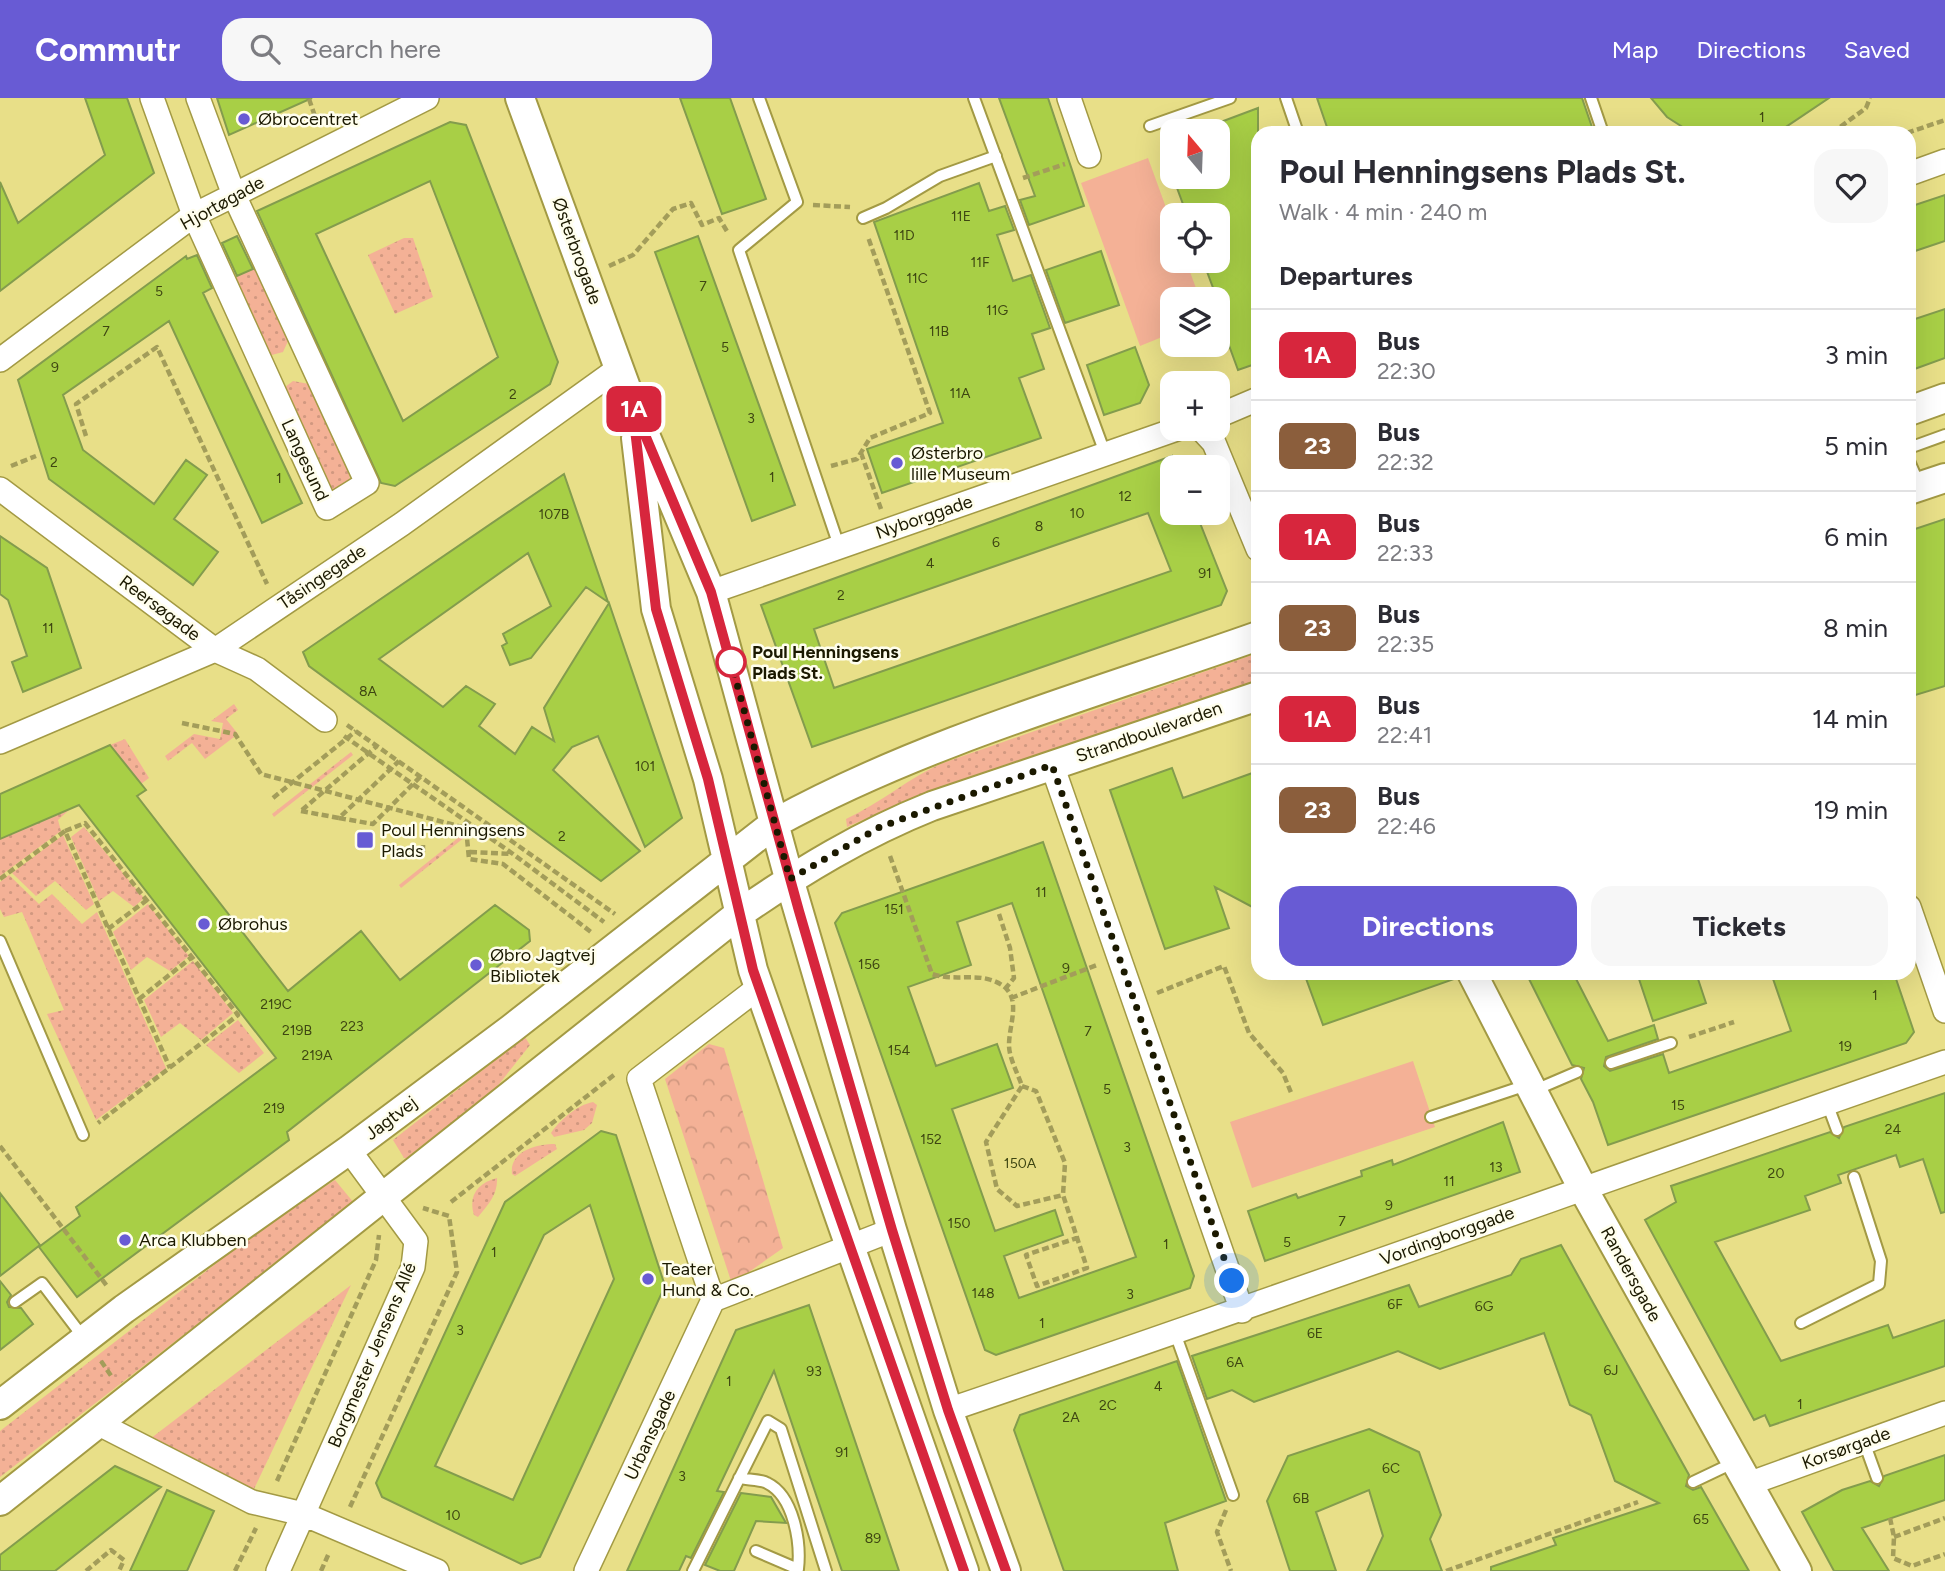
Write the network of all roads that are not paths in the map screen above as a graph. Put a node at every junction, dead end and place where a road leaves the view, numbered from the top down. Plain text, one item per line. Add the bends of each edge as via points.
1 (152, 98) edge
2 (198, 98) edge
3 (427, 98) edge
4 (520, 98) edge
5 (759, 98) edge
6 (974, 98) edge
7 (1069, 98) edge
8 (1230, 98) edge
9 (1286, 98) edge
10 (1591, 98) edge
11 (1150, 126) dead end
12 (1296, 126) edge
13 (1601, 126) edge
14 (996, 156) junction
15 (1089, 156) road end
16 (1945, 161) edge
17 (1916, 171) edge
18 (234, 195) junction
19 (194, 215) junction
20 (863, 218) road end
21 (0, 360) edge
22 (619, 368) junction
23 (1945, 398) edge
24 (1251, 402) edge
25 (632, 404) junction
26 (1916, 408) edge
27 (1230, 411) edge
28 (1160, 435) edge
29 (1945, 435) edge
30 (1212, 441) edge
31 (1916, 445) edge
32 (1105, 453) junction
33 (0, 489) edge
34 (1251, 532) edge
35 (839, 546) junction
36 (711, 592) junction
37 (1251, 638) edge
38 (215, 650) junction
39 (1251, 698) edge
40 (325, 720) road end
41 (0, 742) edge
42 (1052, 765) junction
43 (775, 823) junction
44 (728, 859) junction
45 (790, 879) junction
46 (739, 914) junction
47 (1916, 927) edge
48 (0, 941) edge
49 (1476, 980) edge
50 (758, 988) junction
51 (1945, 1012) edge
52 (1671, 1043) road end
53 (1945, 1062) edge
54 (1611, 1063) dead end
55 (1577, 1072) dead end
56 (1531, 1088) junction
57 (1827, 1103) junction
58 (1432, 1117) dead end
59 (1837, 1130) dead end
60 (83, 1135) road end
61 (349, 1150) junction
62 (1854, 1177) dead end
63 (1582, 1187) junction
64 (385, 1197) junction
65 (892, 1230) junction
66 (851, 1248) junction
67 (713, 1300) junction
68 (15, 1302) dead end
69 (1242, 1311) junction
70 (1801, 1324) dead end
71 (1175, 1333) junction
72 (84, 1340) junction
73 (0, 1405) edge
74 (948, 1410) junction
75 (1945, 1413) edge
76 (912, 1423) junction
77 (99, 1424) junction
78 (1864, 1442) junction
79 (1741, 1473) junction
80 (739, 1478) junction
81 (1877, 1478) dead end
82 (1693, 1482) dead end
83 (1231, 1499) road end
84 (0, 1501) edge
85 (303, 1514) junction
86 (756, 1551) dead end
87 (695, 1570) edge
88 (278, 1571) edge
89 (437, 1571) edge
90 (586, 1571) edge
91 (826, 1571) edge
92 (964, 1571) edge
93 (1006, 1571) edge
94 (1797, 1571) edge

1 - 19 street, Langesund
2 - 18 street, Langesund
3 - 18 street, Hjortøgade
4 - 22 street, Østerbrogade
5 - 35 lane via 797,202 739,250
6 - 14 lane
7 - 15 street
8 - 11 lane
9 - 12 lane
10 - 13 lane
14 - 20 lane via 940,176
14 - 32 lane
16 - 17 street
18 - 19 street, Hjortøgade
18 - 19 street, Langesund via 367,483 327,508
19 - 21 street, Hjortøgade
22 - 25 street, Østerbrogade
22 - 38 street, Tåsingegade via 402,524
23 - 26 street
24 - 27 street
25 - 36 street, Østerbrogade
25 - 44 street, Østerbrogade via 656,609
28 - 32 street, Nyborggade
29 - 31 lane
30 - 34 street
32 - 35 street, Nyborggade
33 - 38 street, Reersøgade
35 - 36 street, Nyborggade
36 - 43 street, Østerbrogade
37 - 43 street via 895,764
38 - 40 street, Reersøgade via 257,669
38 - 41 street, Tåsingegade
39 - 42 street, Strandboulevarden
42 - 45 street, Strandboulevarden via 880,827
42 - 69 street
43 - 44 street, Jagtvej
43 - 45 street, Østerbrogade
44 - 46 street, Østerbrogade
44 - 61 street, Jagtvej
45 - 46 street, Strandboulevarden
45 - 65 street, Østerbrogade
46 - 50 street, Østerbrogade
46 - 64 street
47 - 51 street
48 - 60 lane
49 - 56 street, Randersgade
50 - 66 street, Østerbrogade
50 - 67 street via 639,1079
52 - 54 lane
53 - 57 street, Vordingborggade
55 - 56 lane
56 - 58 lane
56 - 63 street, Randersgade
57 - 59 lane
57 - 63 street, Vordingborggade
61 - 64 street, Borgmester Jensens Allé
61 - 72 street, Jagtvej
62 - 70 lane via 1881,1261 1879,1284
63 - 69 street, Vordingborggade
63 - 79 street, Randersgade
64 - 77 street
64 - 85 street, Borgmester Jensens Allé via 416,1241 413,1267
65 - 66 street
65 - 74 street, Østerbrogade
66 - 67 street
66 - 76 street, Østerbrogade
67 - 90 street, Urbansgade
68 - 72 lane via 42,1283
69 - 71 street, Vordingborggade
71 - 74 street, Vordingborggade
71 - 83 lane
72 - 73 street, Jagtvej
74 - 76 street
74 - 93 street, Østerbrogade
75 - 78 street, Korsørgade
76 - 92 street, Østerbrogade
77 - 84 street
77 - 85 street via 252,1502
78 - 79 street, Korsørgade
78 - 81 lane
79 - 82 lane
79 - 94 street, Randersgade
80 - 86 lane via 767,1483 788,1502 798,1569
80 - 87 lane
80 - 91 lane via 768,1421 781,1429
85 - 88 street, Borgmester Jensens Allé
85 - 89 street

